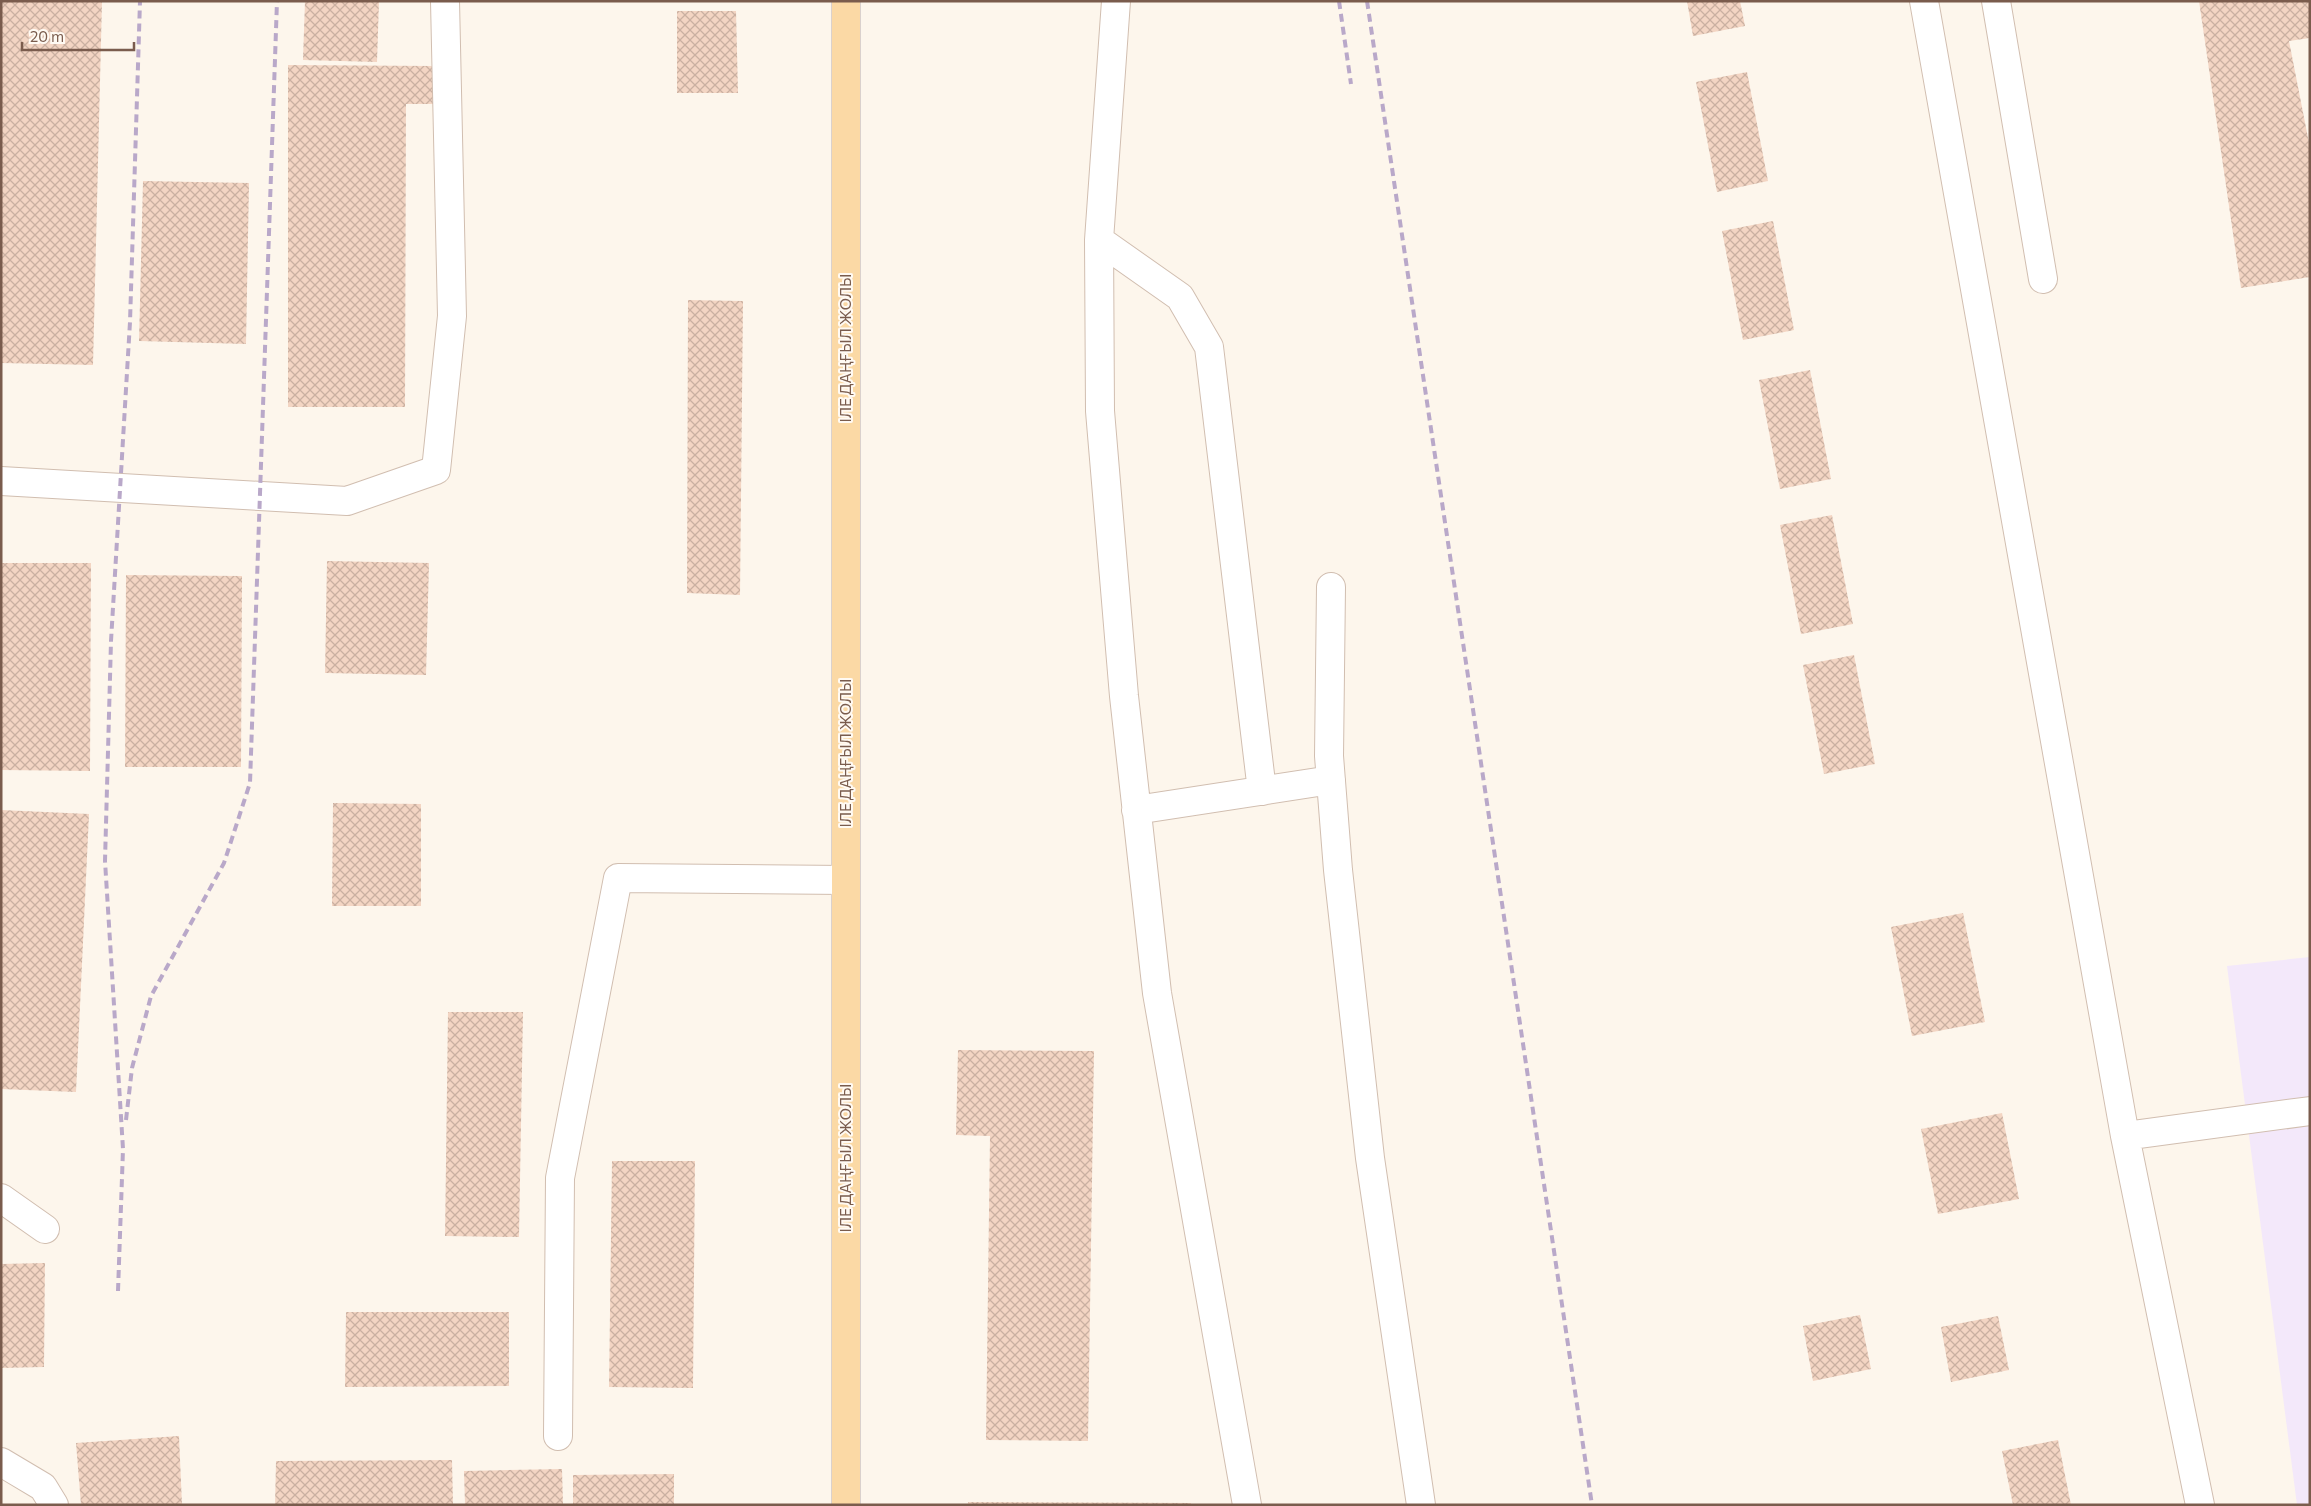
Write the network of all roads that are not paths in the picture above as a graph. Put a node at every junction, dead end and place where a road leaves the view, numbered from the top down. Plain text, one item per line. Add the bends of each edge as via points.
1 (445, 1) edge
2 (846, 1) edge
3 (1116, 1) edge
4 (1924, 1) edge
5 (1996, 1) edge
6 (1100, 240) junction
7 (2043, 279) dead end
8 (1, 481) edge
9 (1331, 587) dead end
10 (1331, 780) junction
11 (1262, 791) junction
12 (1136, 810) junction
13 (846, 880) junction
14 (2310, 1111) edge
15 (2125, 1136) junction
16 (1, 1198) edge
17 (45, 1230) dead end
18 (558, 1436) dead end
19 (1, 1462) edge
20 (54, 1505) edge
21 (846, 1505) edge
22 (1247, 1505) edge
23 (1421, 1505) edge
24 (2200, 1505) edge

1 - 8 street via 452,316 436,470 347,501
2 - 13 main road, ІЛЕ ДАҢҒЫЛ ЖОЛЫ
3 - 6 street
4 - 15 street
5 - 7 street
6 - 11 street via 1180,297 1209,347
6 - 12 street via 1100,411
9 - 10 street
10 - 11 street
10 - 23 street via 1370,1158
11 - 12 street
12 - 22 street via 1157,992
13 - 18 street via 618,878 560,1178
13 - 21 main road, ІЛЕ ДАҢҒЫЛ ЖОЛЫ
14 - 15 street
15 - 24 street
16 - 17 street
19 - 20 street via 43,1487

